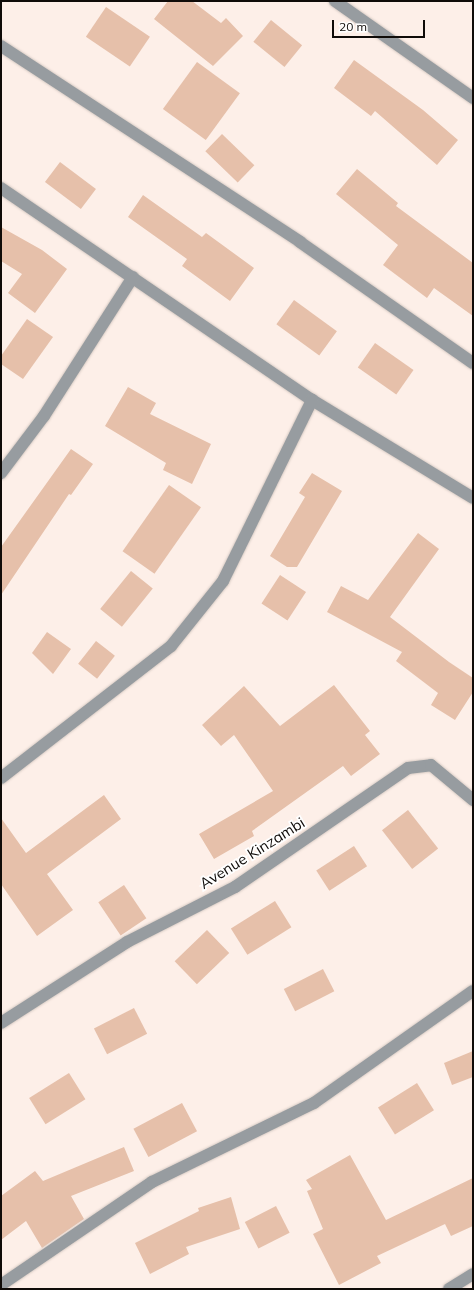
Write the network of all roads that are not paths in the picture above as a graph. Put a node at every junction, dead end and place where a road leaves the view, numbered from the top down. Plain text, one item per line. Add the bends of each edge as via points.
1 (335, 1) edge
2 (1, 46) edge
3 (473, 98) edge
4 (1, 188) edge
5 (133, 277) junction
6 (473, 363) edge
7 (312, 400) junction
8 (1, 473) edge
9 (473, 498) edge
10 (1, 778) edge
11 (473, 800) edge
12 (473, 991) edge
13 (1, 1023) edge
14 (473, 1274) edge
15 (1, 1285) edge
16 (449, 1289) edge

1 - 3 street
2 - 6 street via 293,238
4 - 5 street
5 - 7 street
5 - 8 street via 44,416
7 - 9 street
7 - 10 street via 223,581 171,646
11 - 13 street, Avenue Kinzambi via 431,765 408,768 235,887 127,942
12 - 15 street via 314,1103 152,1182
14 - 16 street

